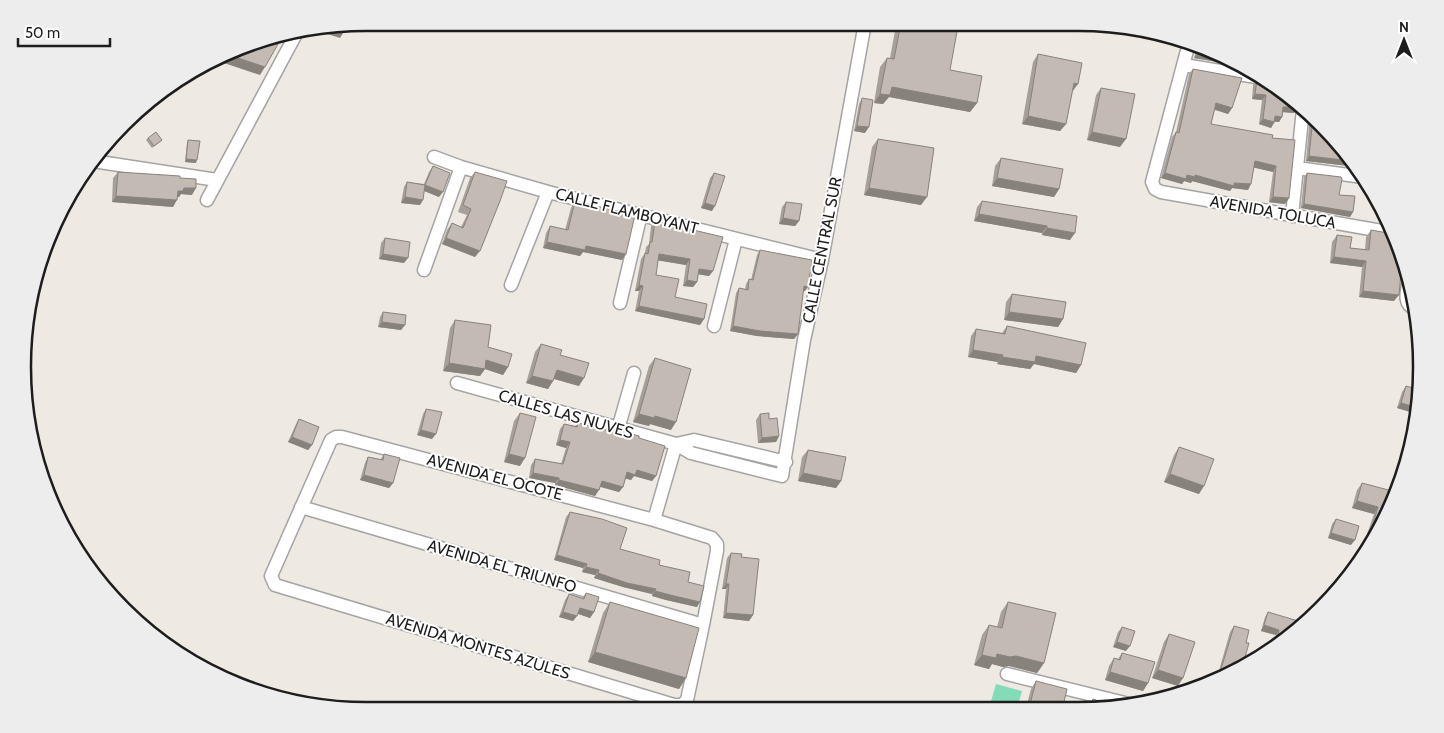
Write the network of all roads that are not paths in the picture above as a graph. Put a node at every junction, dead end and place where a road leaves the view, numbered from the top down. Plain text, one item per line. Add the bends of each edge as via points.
1 (864, 31) edge
2 (293, 40) edge
3 (1187, 50) edge
4 (1184, 65) junction
5 (1243, 75) edge
6 (1302, 117) edge
7 (434, 157) dead end
8 (101, 162) edge
9 (461, 167) junction
10 (1297, 168) junction
11 (1353, 176) edge
12 (217, 180) junction
13 (548, 192) junction
14 (207, 200) dead end
15 (641, 214) junction
16 (1292, 216) junction
17 (1384, 231) edge
18 (736, 239) junction
19 (822, 260) junction
20 (424, 270) dead end
21 (511, 285) dead end
22 (620, 303) dead end
23 (714, 326) dead end
24 (634, 373) dead end
25 (457, 383) dead end
26 (618, 429) junction
27 (676, 444) junction
28 (786, 462) junction
29 (782, 476) joint
30 (301, 507) junction
31 (654, 520) junction
32 (703, 625) junction
33 (1007, 674) dead end
34 (1112, 700) edge
35 (664, 702) edge
36 (685, 702) edge

1 - 19 street, CALLE CENTRAL SUR
2 - 12 street
3 - 4 street
4 - 5 street
4 - 16 street, AVENIDA TOLUCA via 1152,182 1155,190
6 - 10 street
7 - 9 street, CALLE FLAMBOYANT
8 - 12 street
9 - 13 street, CALLE FLAMBOYANT
9 - 20 street
10 - 11 street
10 - 16 street
12 - 14 street
13 - 15 street, CALLE FLAMBOYANT
13 - 21 street
15 - 18 street, CALLE FLAMBOYANT
15 - 22 street
16 - 17 street, AVENIDA TOLUCA
18 - 19 street, CALLE FLAMBOYANT
18 - 23 street
19 - 28 street, CALLE CENTRAL SUR via 804,340
24 - 26 street
25 - 26 street, CALLES LAS NUVES
26 - 27 street, CALLES LAS NUVES
27 - 28 street, CALLES LAS NUVES via 694,440
27 - 29 street, CALLES LAS NUVES via 691,453
27 - 31 street
28 - 29 street, CALLE CENTRAL SUR
30 - 31 street, AVENIDA EL OCOTE via 331,440 342,437
30 - 32 street, AVENIDA EL TRIUNFO
30 - 35 street, AVENIDA MONTES AZULES via 271,576 275,585
31 - 32 street, AVENIDA EL OCOTE via 712,538 716,544
32 - 36 street, AVENIDA MONTES AZULES
33 - 34 street

